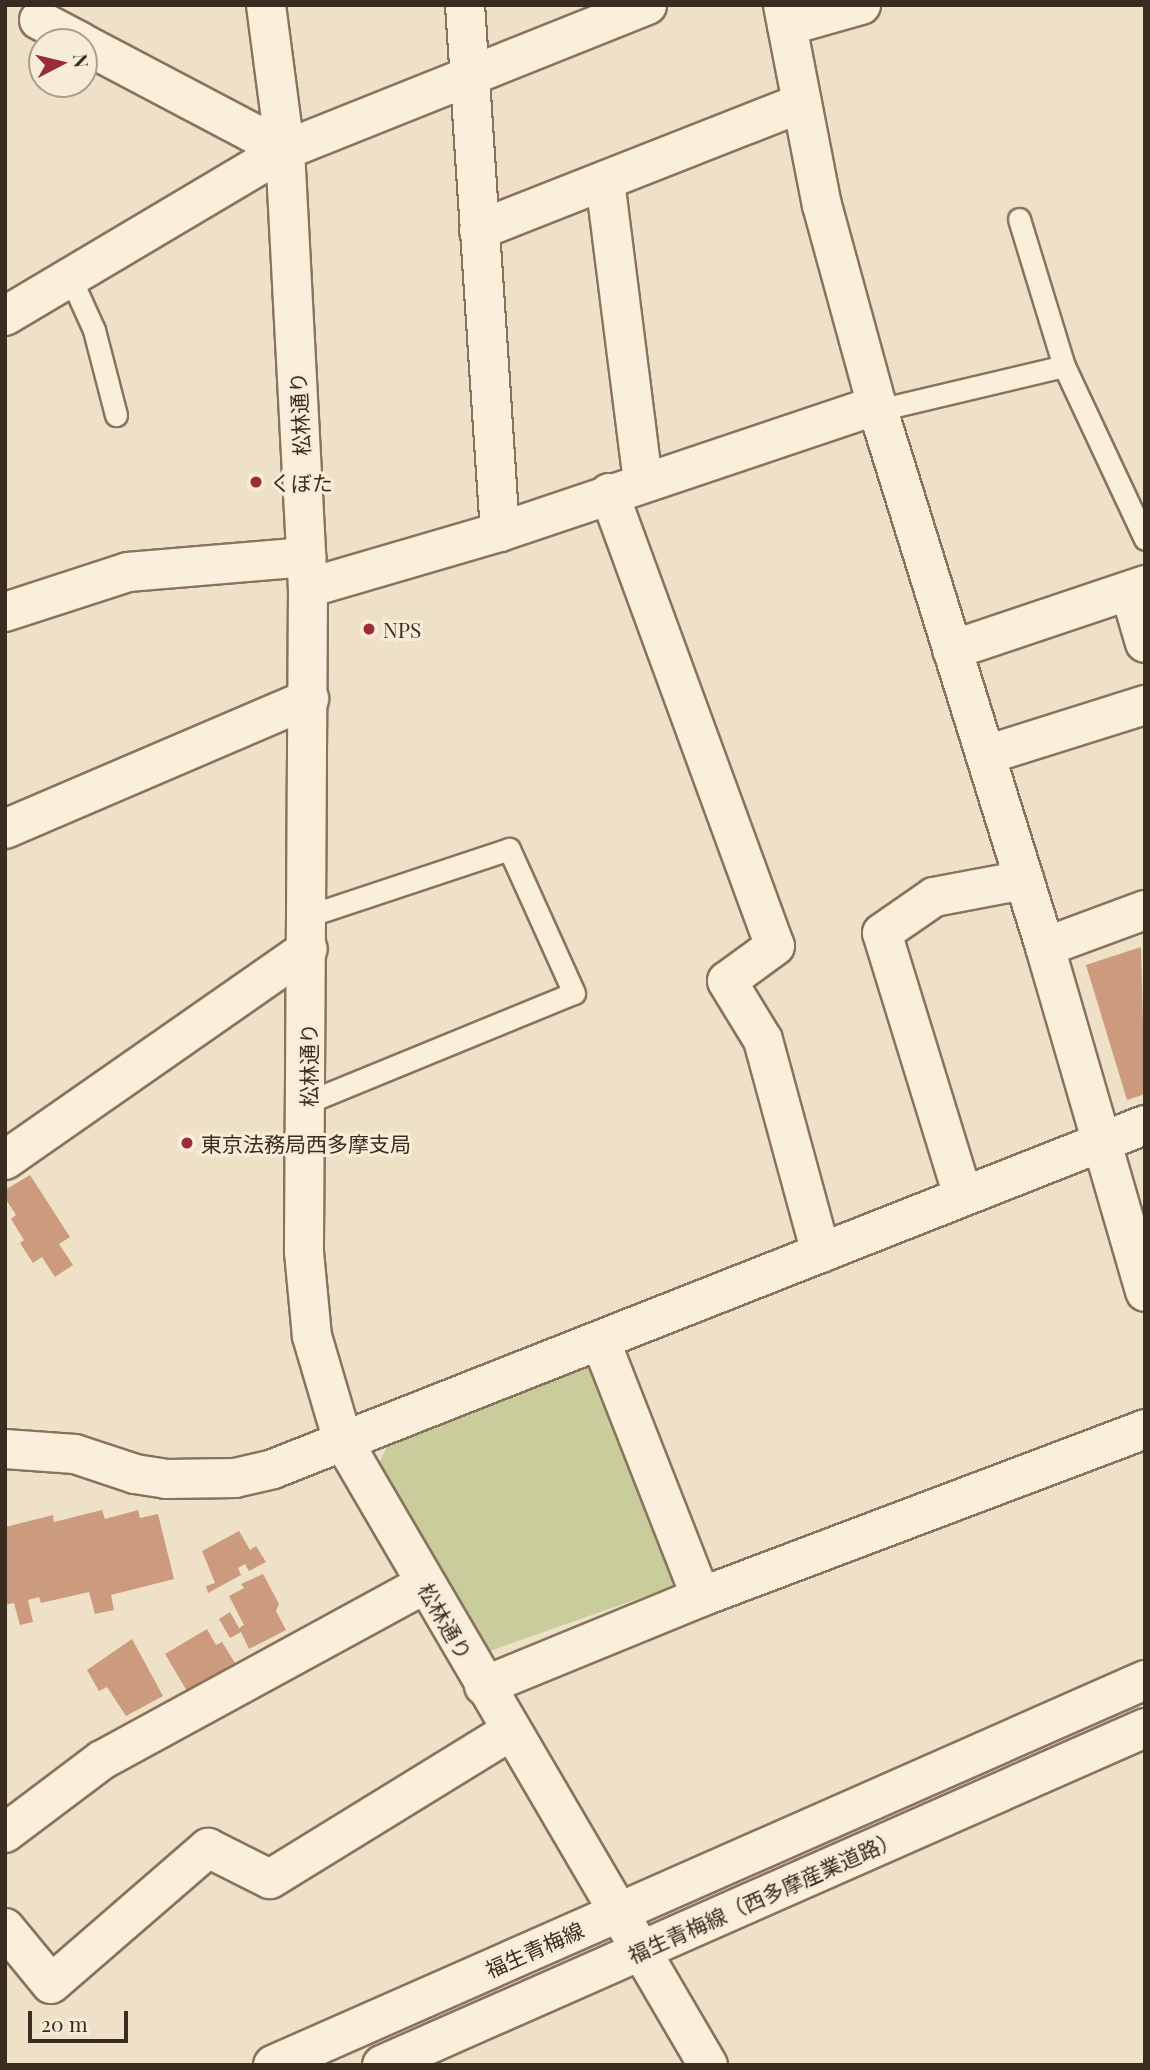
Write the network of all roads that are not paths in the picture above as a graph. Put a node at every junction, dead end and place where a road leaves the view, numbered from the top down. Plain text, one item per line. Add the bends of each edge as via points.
1 (266, 5) edge
2 (465, 5) edge
3 (647, 5) edge
4 (861, 5) edge
5 (785, 16) edge
6 (39, 20) dead end
7 (54, 28) edge
8 (98, 51) edge
9 (468, 80) junction
10 (802, 103) junction
11 (285, 150) junction
12 (605, 181) junction
13 (1019, 219) dead end
14 (479, 230) junction
15 (71, 279) junction
16 (5, 316) edge
17 (1064, 366) junction
18 (877, 407) junction
19 (116, 415) dead end
20 (626, 487) junction
21 (499, 532) junction
22 (1145, 539) edge
23 (307, 572) junction
24 (1137, 589) edge
25 (5, 612) edge
26 (1145, 643) edge
27 (952, 650) junction
28 (309, 699) junction
29 (1145, 705) edge
30 (986, 755) junction
31 (5, 830) edge
32 (1024, 880) junction
33 (1145, 910) edge
34 (308, 933) junction
35 (1045, 947) junction
36 (308, 1102) junction
37 (1145, 1125) edge
38 (1101, 1140) junction
39 (5, 1160) edge
40 (963, 1195) junction
41 (821, 1253) junction
42 (1145, 1292) edge
43 (601, 1342) junction
44 (1145, 1429) edge
45 (343, 1441) junction
46 (5, 1449) edge
47 (425, 1584) junction
48 (701, 1597) junction
49 (1145, 1681) edge
50 (484, 1686) junction
51 (1145, 1728) edge
52 (511, 1731) junction
53 (5, 1833) edge
54 (795, 1834) joint
55 (616, 1913) junction
56 (5, 1928) edge
57 (642, 1950) junction
58 (274, 2065) edge
59 (382, 2065) edge
60 (708, 2065) edge

1 - 11 street, 松林通り
2 - 9 street
3 - 9 street
4 - 5 street
5 - 10 street
6 - 7 street
8 - 11 street
9 - 11 street
9 - 14 street
10 - 12 street
10 - 18 street via 822,205
11 - 15 street
11 - 23 street, 松林通り
12 - 14 street
12 - 20 street
13 - 17 lane
14 - 21 street
15 - 16 street
15 - 19 lane via 94,330
17 - 18 lane
17 - 22 lane
18 - 20 street
18 - 27 street
20 - 21 street
20 - 41 street via 775,946 727,981 763,1040
21 - 23 street
23 - 25 street via 128,572
23 - 28 street, 松林通り
24 - 26 street
24 - 27 street
27 - 30 street
28 - 31 street
28 - 34 street, 松林通り
29 - 30 street
30 - 32 street
32 - 35 street
32 - 40 street via 934,897 882,933
33 - 35 street
34 - 36 street, 松林通り
34 - 36 lane via 509,849 573,993
34 - 39 street
35 - 38 street
36 - 45 street, 松林通り via 304,1252 312,1336
37 - 38 street
38 - 40 street
38 - 42 street
40 - 41 street
41 - 43 street
43 - 45 street
43 - 48 street
44 - 48 street
45 - 46 street via 273,1469 200,1481 135,1474 75,1454
45 - 47 street, 松林通り
47 - 50 street, 松林通り
47 - 53 street via 102,1760
48 - 50 street
49 - 54 street, 福生青梅線（西多摩産業道路）
50 - 52 street, 松林通り
51 - 57 street, 福生青梅線（西多摩産業道路）
52 - 55 street, 松林通り
52 - 56 street via 270,1879 208,1848 51,1984
54 - 55 street, 福生青梅線
55 - 57 street, 松林通り
55 - 58 street, 福生青梅線
57 - 59 street, 福生青梅線（西多摩産業道路）
57 - 60 street, 松林通り

